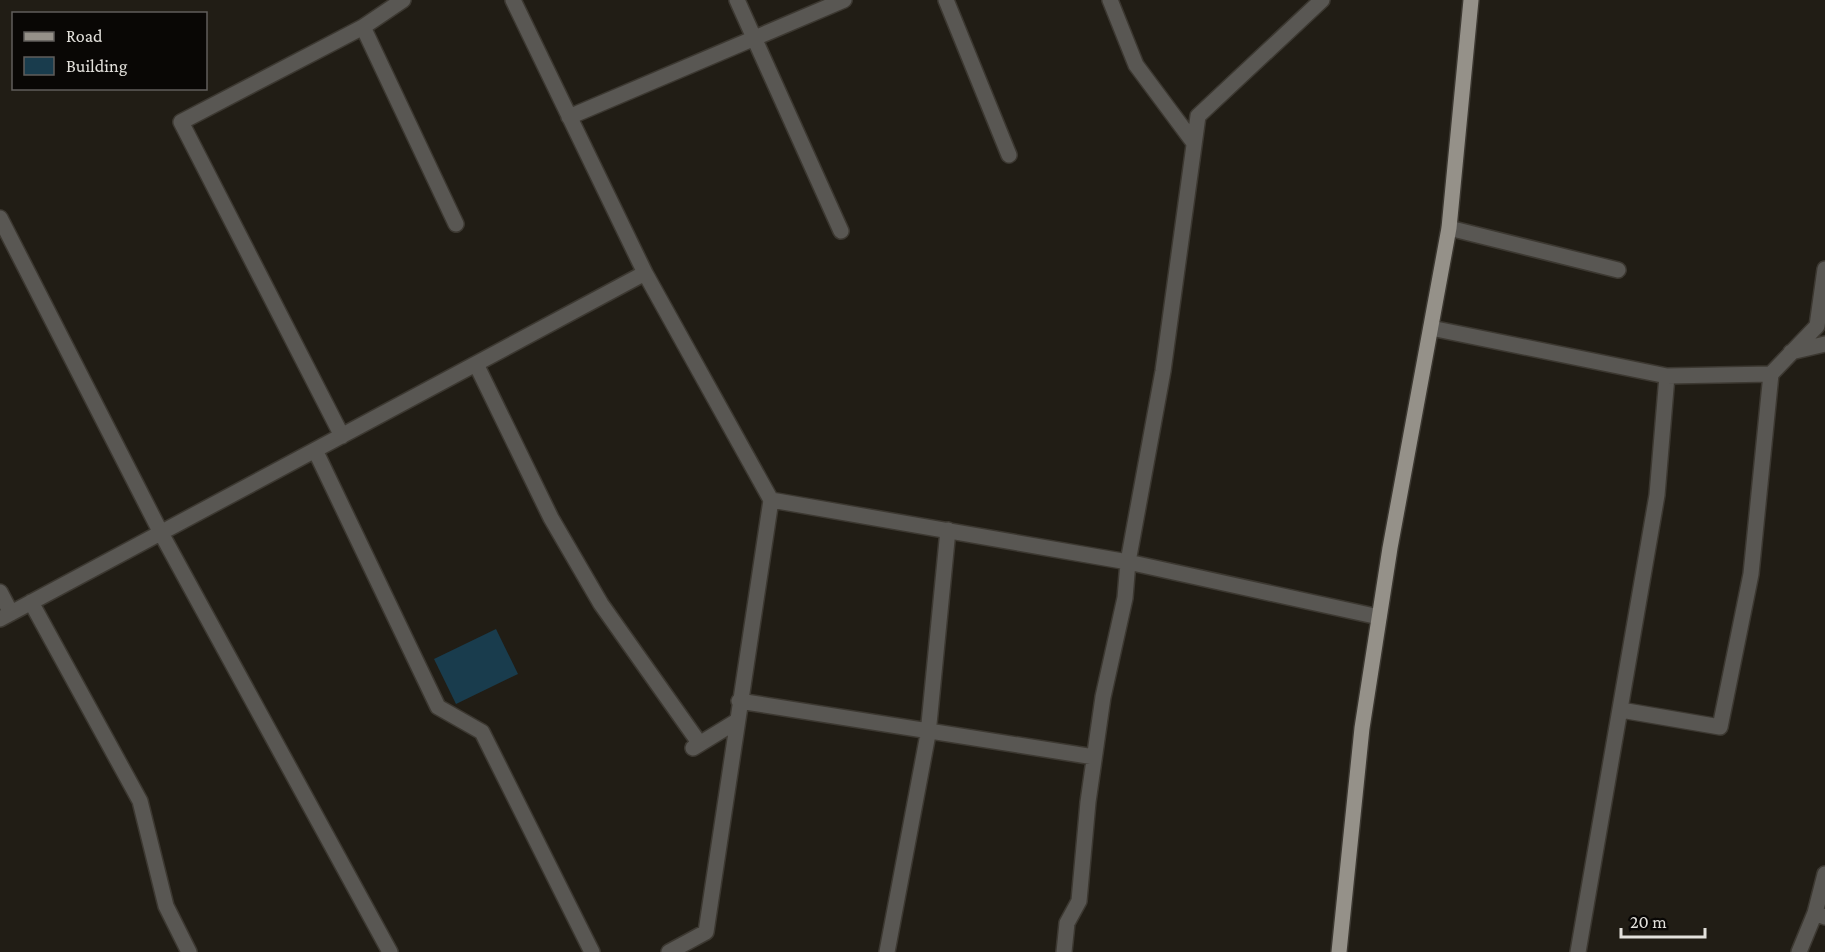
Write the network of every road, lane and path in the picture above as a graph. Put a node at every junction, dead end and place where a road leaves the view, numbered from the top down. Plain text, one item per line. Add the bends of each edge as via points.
1 (403, 0) edge
2 (513, 0) edge
3 (737, 0) edge
4 (844, 0) edge
5 (946, 0) edge
6 (1110, 0) edge
7 (1471, 0) edge
8 (1315, 3) edge
9 (363, 27) junction
10 (755, 38) junction
11 (569, 117) junction
12 (1194, 143) junction
13 (1009, 155) dead end
14 (0, 218) edge
15 (456, 224) dead end
16 (1449, 228) junction
17 (841, 231) dead end
18 (1825, 269) edge
19 (1618, 270) dead end
20 (645, 273) junction
21 (1431, 328) junction
22 (1825, 344) edge
23 (1791, 352) junction
24 (476, 364) junction
25 (1771, 374) junction
26 (1666, 375) junction
27 (342, 435) junction
28 (315, 450) junction
29 (771, 500) junction
30 (948, 530) junction
31 (161, 532) junction
32 (1128, 562) junction
33 (0, 592) edge
34 (31, 602) junction
35 (5, 616) edge
36 (1379, 617) junction
37 (739, 700) junction
38 (1622, 710) junction
39 (737, 721) junction
40 (928, 732) junction
41 (1094, 757) junction
42 (1825, 874) edge
43 (1820, 915) edge
44 (189, 952) edge
45 (390, 952) edge
46 (592, 952) edge
47 (669, 952) edge
48 (887, 952) edge
49 (1064, 952) edge
50 (1339, 952) edge
51 (1578, 952) edge
52 (1799, 952) edge

1 - 9 street
2 - 11 street
3 - 10 street
4 - 10 street
5 - 13 street
6 - 12 street via 1136,65
7 - 16 main road
8 - 12 street via 1198,116
9 - 15 street
9 - 27 street via 181,122
10 - 11 street
10 - 17 street
11 - 20 street
12 - 32 street via 1163,371
14 - 31 street
16 - 19 street
16 - 21 main road
18 - 23 street via 1816,326
20 - 24 street
20 - 29 street
21 - 26 street
21 - 36 main road
22 - 23 street
23 - 25 street
24 - 27 street
24 - 39 street via 551,518 601,604 696,746
25 - 26 street
25 - 38 street via 1751,574 1720,727
26 - 38 street via 1657,495
27 - 28 street
28 - 31 street
28 - 46 street via 438,707 482,732
29 - 30 street
29 - 37 street
30 - 32 street
30 - 40 street
31 - 34 street
31 - 45 street
32 - 36 street
32 - 41 street via 1125,598
33 - 35 street
34 - 35 street
34 - 44 street via 140,801 166,906
36 - 50 main road via 1362,728
37 - 39 street
37 - 40 street
38 - 51 street
39 - 47 street via 706,932
40 - 41 street
40 - 48 street
41 - 49 street via 1079,901 1067,923
42 - 43 street
43 - 52 street

